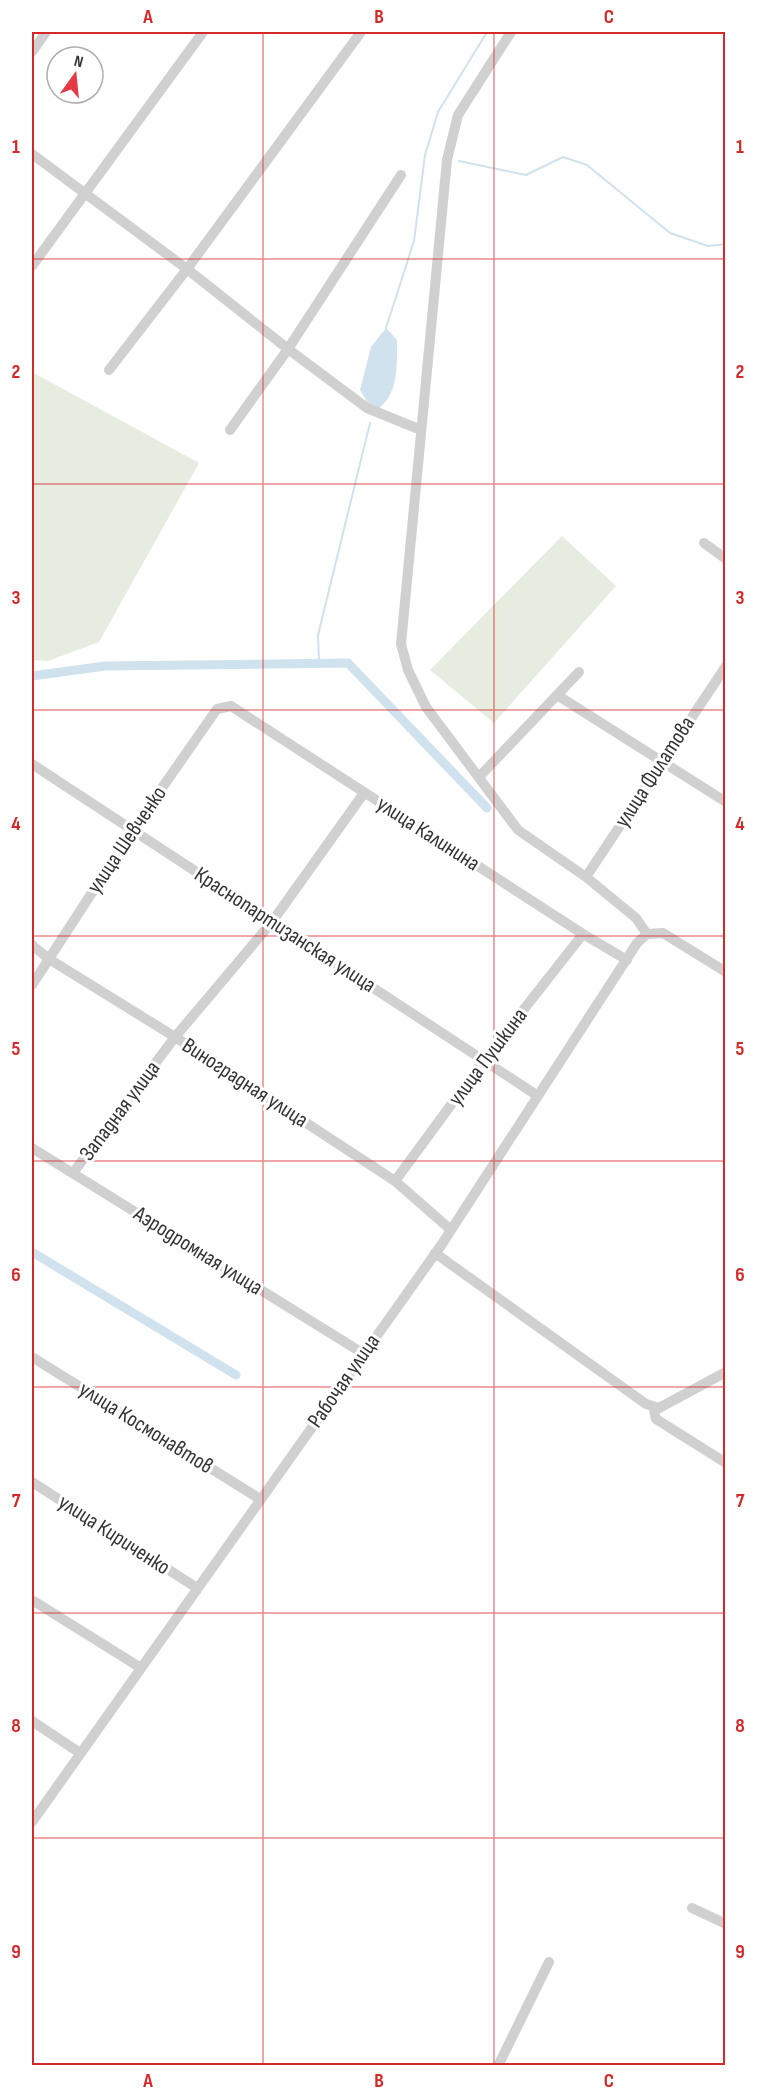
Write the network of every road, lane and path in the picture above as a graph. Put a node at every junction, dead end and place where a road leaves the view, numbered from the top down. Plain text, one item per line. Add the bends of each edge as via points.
1 (46, 32) edge
2 (203, 32) edge
3 (361, 32) edge
4 (511, 32) edge
5 (32, 52) edge
6 (32, 154) edge
7 (401, 175) dead end
8 (85, 194) junction
9 (32, 266) edge
10 (187, 269) junction
11 (288, 350) junction
12 (109, 370) dead end
13 (230, 430) dead end
14 (421, 430) junction
15 (704, 543) dead end
16 (726, 559) edge
17 (726, 666) edge
18 (579, 672) dead end
19 (557, 695) junction
20 (231, 706) joint
21 (662, 762) junction
22 (32, 764) edge
23 (479, 777) junction
24 (364, 793) junction
25 (726, 802) edge
26 (132, 831) junction
27 (586, 878) junction
28 (272, 922) junction
29 (583, 934) junction
30 (647, 934) junction
31 (32, 945) edge
32 (49, 959) junction
33 (627, 960) junction
34 (725, 969) edge
35 (32, 985) edge
36 (176, 1037) junction
37 (484, 1060) junction
38 (538, 1096) junction
39 (32, 1148) edge
40 (73, 1173) junction
41 (395, 1181) junction
42 (451, 1230) junction
43 (435, 1253) junction
44 (364, 1354) junction
45 (32, 1357) edge
46 (726, 1372) edge
47 (650, 1405) junction
48 (726, 1462) edge
49 (32, 1482) edge
50 (260, 1499) junction
51 (197, 1588) junction
52 (32, 1600) edge
53 (141, 1668) junction
54 (32, 1721) edge
55 (80, 1753) junction
56 (32, 1822) edge
57 (692, 1908) dead end
58 (726, 1924) edge
59 (549, 1962) dead end
60 (498, 2066) edge

1 - 5 street
2 - 8 street
3 - 10 street
4 - 14 street via 458,115 447,160
6 - 8 street
7 - 11 street
8 - 9 street
8 - 10 street
10 - 11 street
10 - 12 street
11 - 13 street
11 - 14 street via 367,408
14 - 23 street via 400,644 426,707
15 - 16 street
17 - 21 street, улица Филатова
18 - 19 street
19 - 21 street
19 - 23 street
20 - 24 street, улица Калинина
20 - 26 street, улица Шевченко via 217,709
21 - 25 street
21 - 27 street, улица Филатова
22 - 26 street, Краснопартизанская улица
23 - 27 street via 518,830
24 - 28 street, Западная улица
24 - 29 street, улица Калинина
26 - 28 street, Краснопартизанская улица
26 - 32 street, улица Шевченко
27 - 30 street via 636,918
28 - 36 street, Западная улица
28 - 37 street, Краснопартизанская улица
29 - 33 street, улица Калинина
29 - 37 street, улица Пушкина
30 - 33 street, Рабочая улица
30 - 34 street via 663,933
31 - 32 street, Виноградная улица
32 - 35 street, улица Шевченко
32 - 36 street, Виноградная улица
33 - 38 street, Рабочая улица
36 - 40 street, Западная улица
36 - 41 street, Виноградная улица
37 - 38 street, Краснопартизанская улица
37 - 41 street, улица Пушкина
38 - 42 street, Рабочая улица
39 - 40 street, Аэродромная улица
40 - 44 street, Аэродромная улица
41 - 42 street, Виноградная улица
42 - 43 street, Рабочая улица
43 - 44 street, Рабочая улица
43 - 47 street
44 - 50 street, Рабочая улица
45 - 50 street, улица Космонавтов
46 - 47 street via 659,1407
47 - 48 street via 656,1419
49 - 51 street, улица Кириченко
50 - 51 street, Рабочая улица
51 - 53 street, Рабочая улица
52 - 53 street
53 - 55 street, Рабочая улица
54 - 55 street
55 - 56 street, Рабочая улица
57 - 58 street
59 - 60 street

